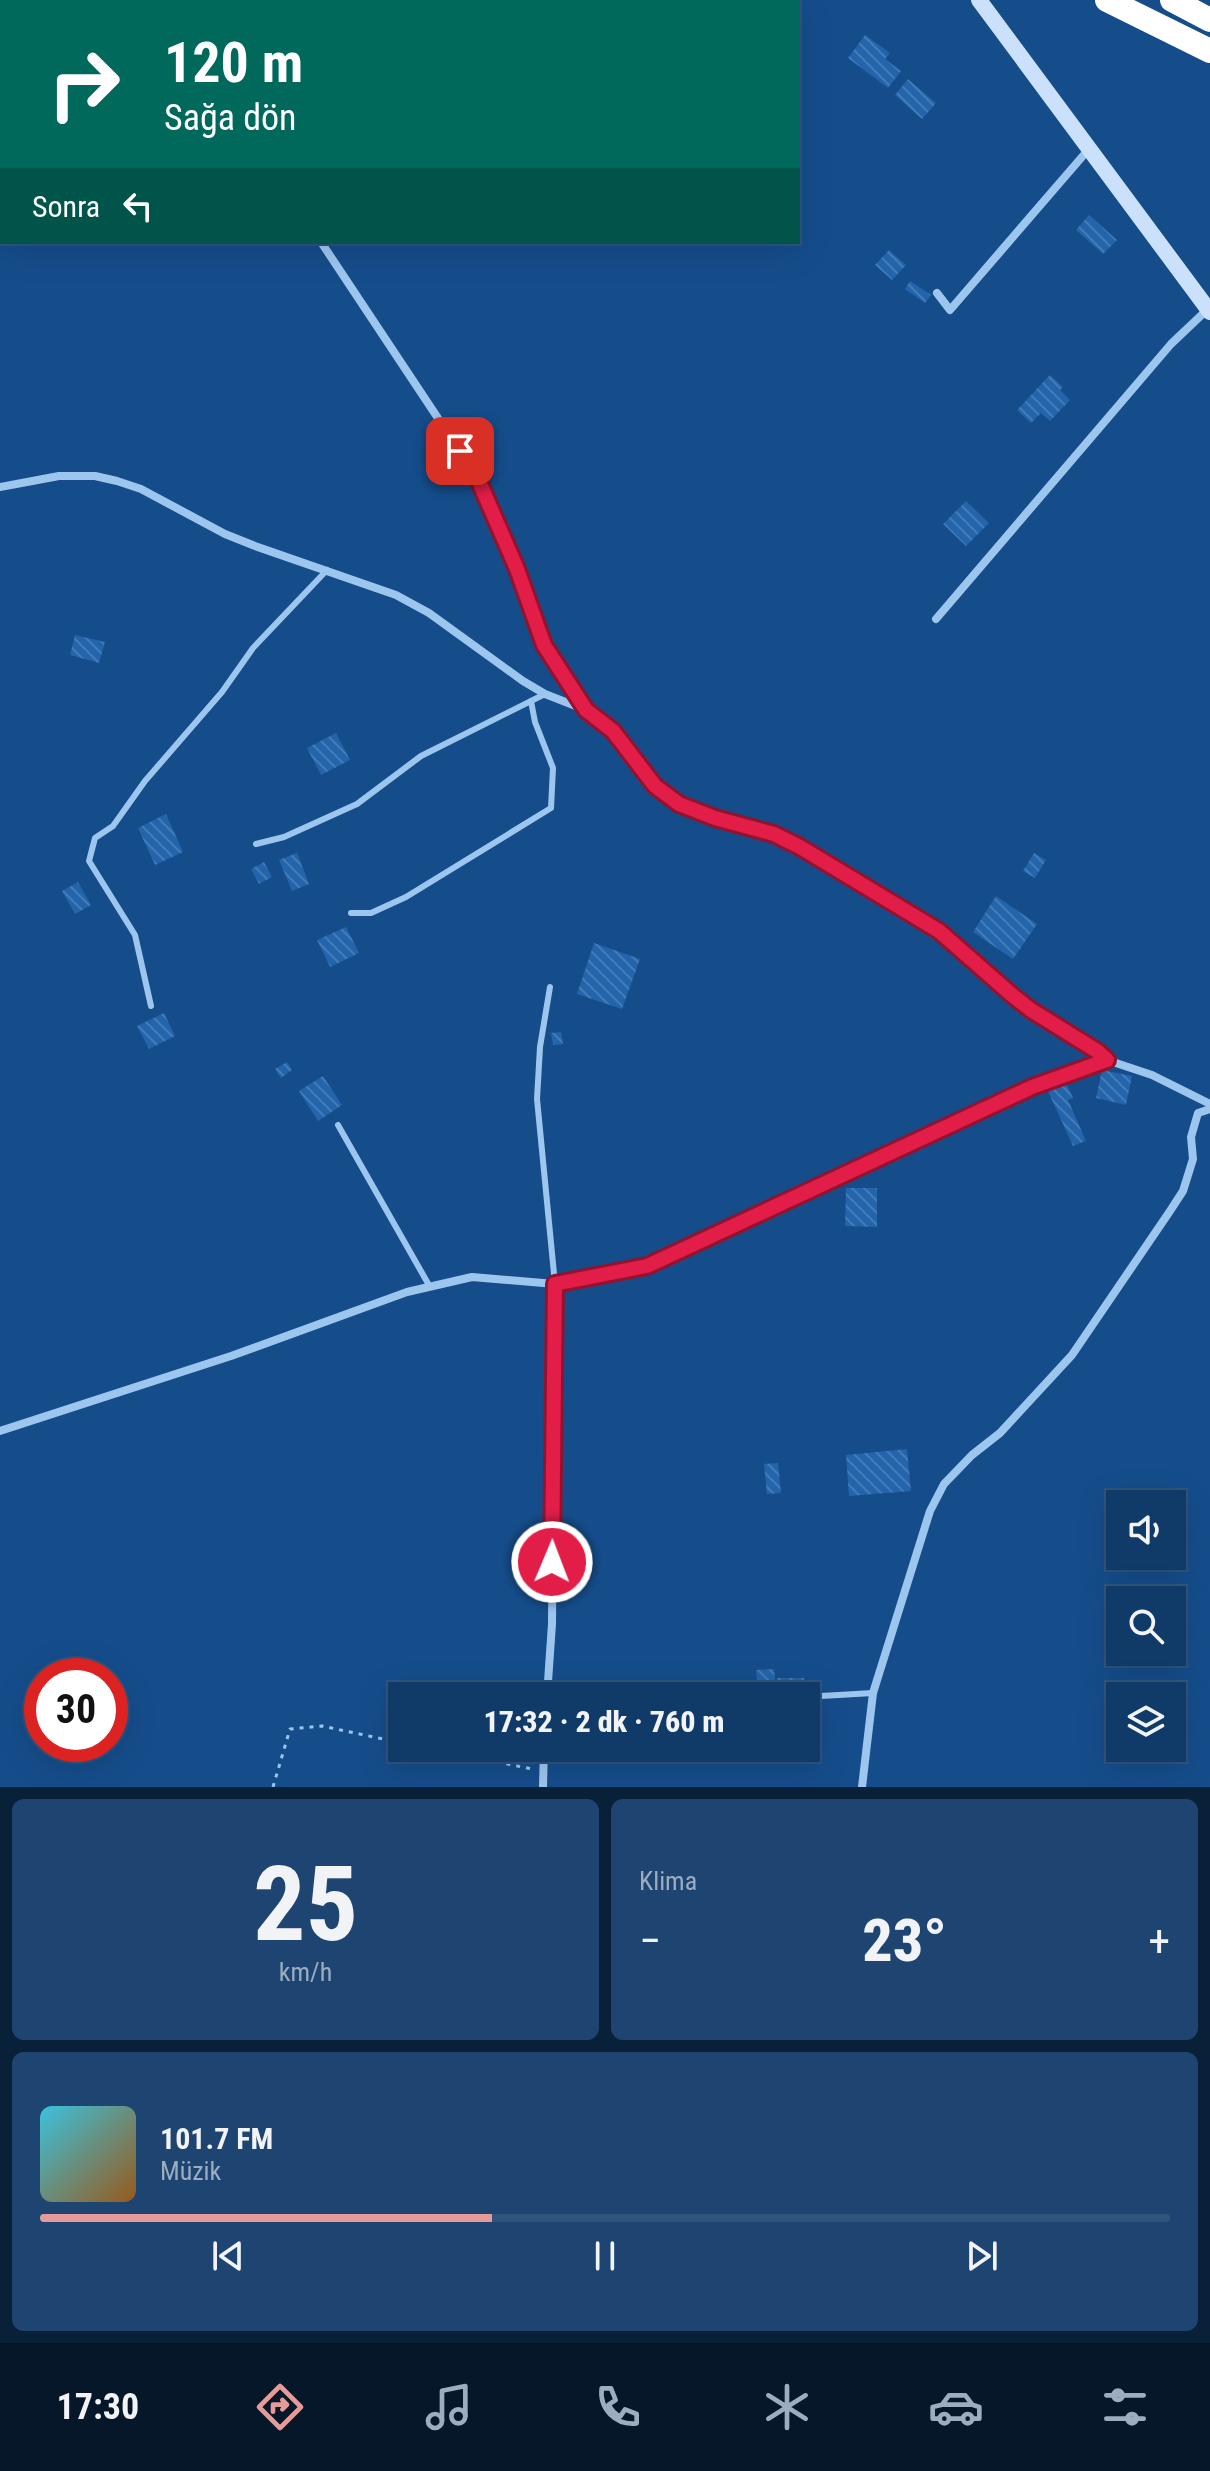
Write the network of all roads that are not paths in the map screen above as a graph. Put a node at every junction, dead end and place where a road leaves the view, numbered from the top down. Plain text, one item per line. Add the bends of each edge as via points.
1 (979, 0) edge
2 (1107, 0) edge
3 (1172, 0) edge
4 (1210, 20) edge
5 (1210, 51) edge
6 (1088, 150) junction
7 (322, 244) edge
8 (937, 293) dead end
9 (1209, 311) edge
10 (0, 487) edge
11 (327, 570) junction
12 (936, 619) dead end
13 (545, 694) junction
14 (531, 701) junction
15 (586, 710) junction
16 (256, 844) dead end
17 (351, 913) dead end
18 (550, 987) dead end
19 (151, 1006) dead end
20 (1107, 1060) junction
21 (1210, 1106) edge
22 (338, 1125) dead end
23 (555, 1284) junction
24 (430, 1287) junction
25 (0, 1431) edge
26 (548, 1682) edge
27 (873, 1693) junction
28 (821, 1696) dead end
29 (543, 1762) edge
30 (543, 1787) edge
31 (862, 1787) edge

1 - 6 street
2 - 5 highway
3 - 4 highway
6 - 8 street via 950,310
6 - 9 street
7 - 15 street via 477,477 544,645
9 - 12 street via 1171,344
10 - 11 street via 68,476 117,481 225,534
11 - 13 street via 429,613
11 - 19 lane via 253,648 113,826 95,838 89,861 135,935
13 - 14 lane
13 - 15 street
14 - 16 lane via 421,756 357,804
14 - 17 lane via 553,768 551,808 406,897 371,913
15 - 20 street via 613,731 655,786 679,804 800,847 939,931 1031,1010
18 - 23 lane via 537,1099
20 - 21 street via 1152,1075
20 - 23 street via 1032,1087 647,1266
21 - 27 street via 1194,1123 1193,1159 1183,1191 1072,1355 944,1484 930,1511
22 - 24 lane
23 - 24 street via 472,1277
23 - 26 street
24 - 25 street
27 - 28 lane
27 - 31 street
29 - 30 street

